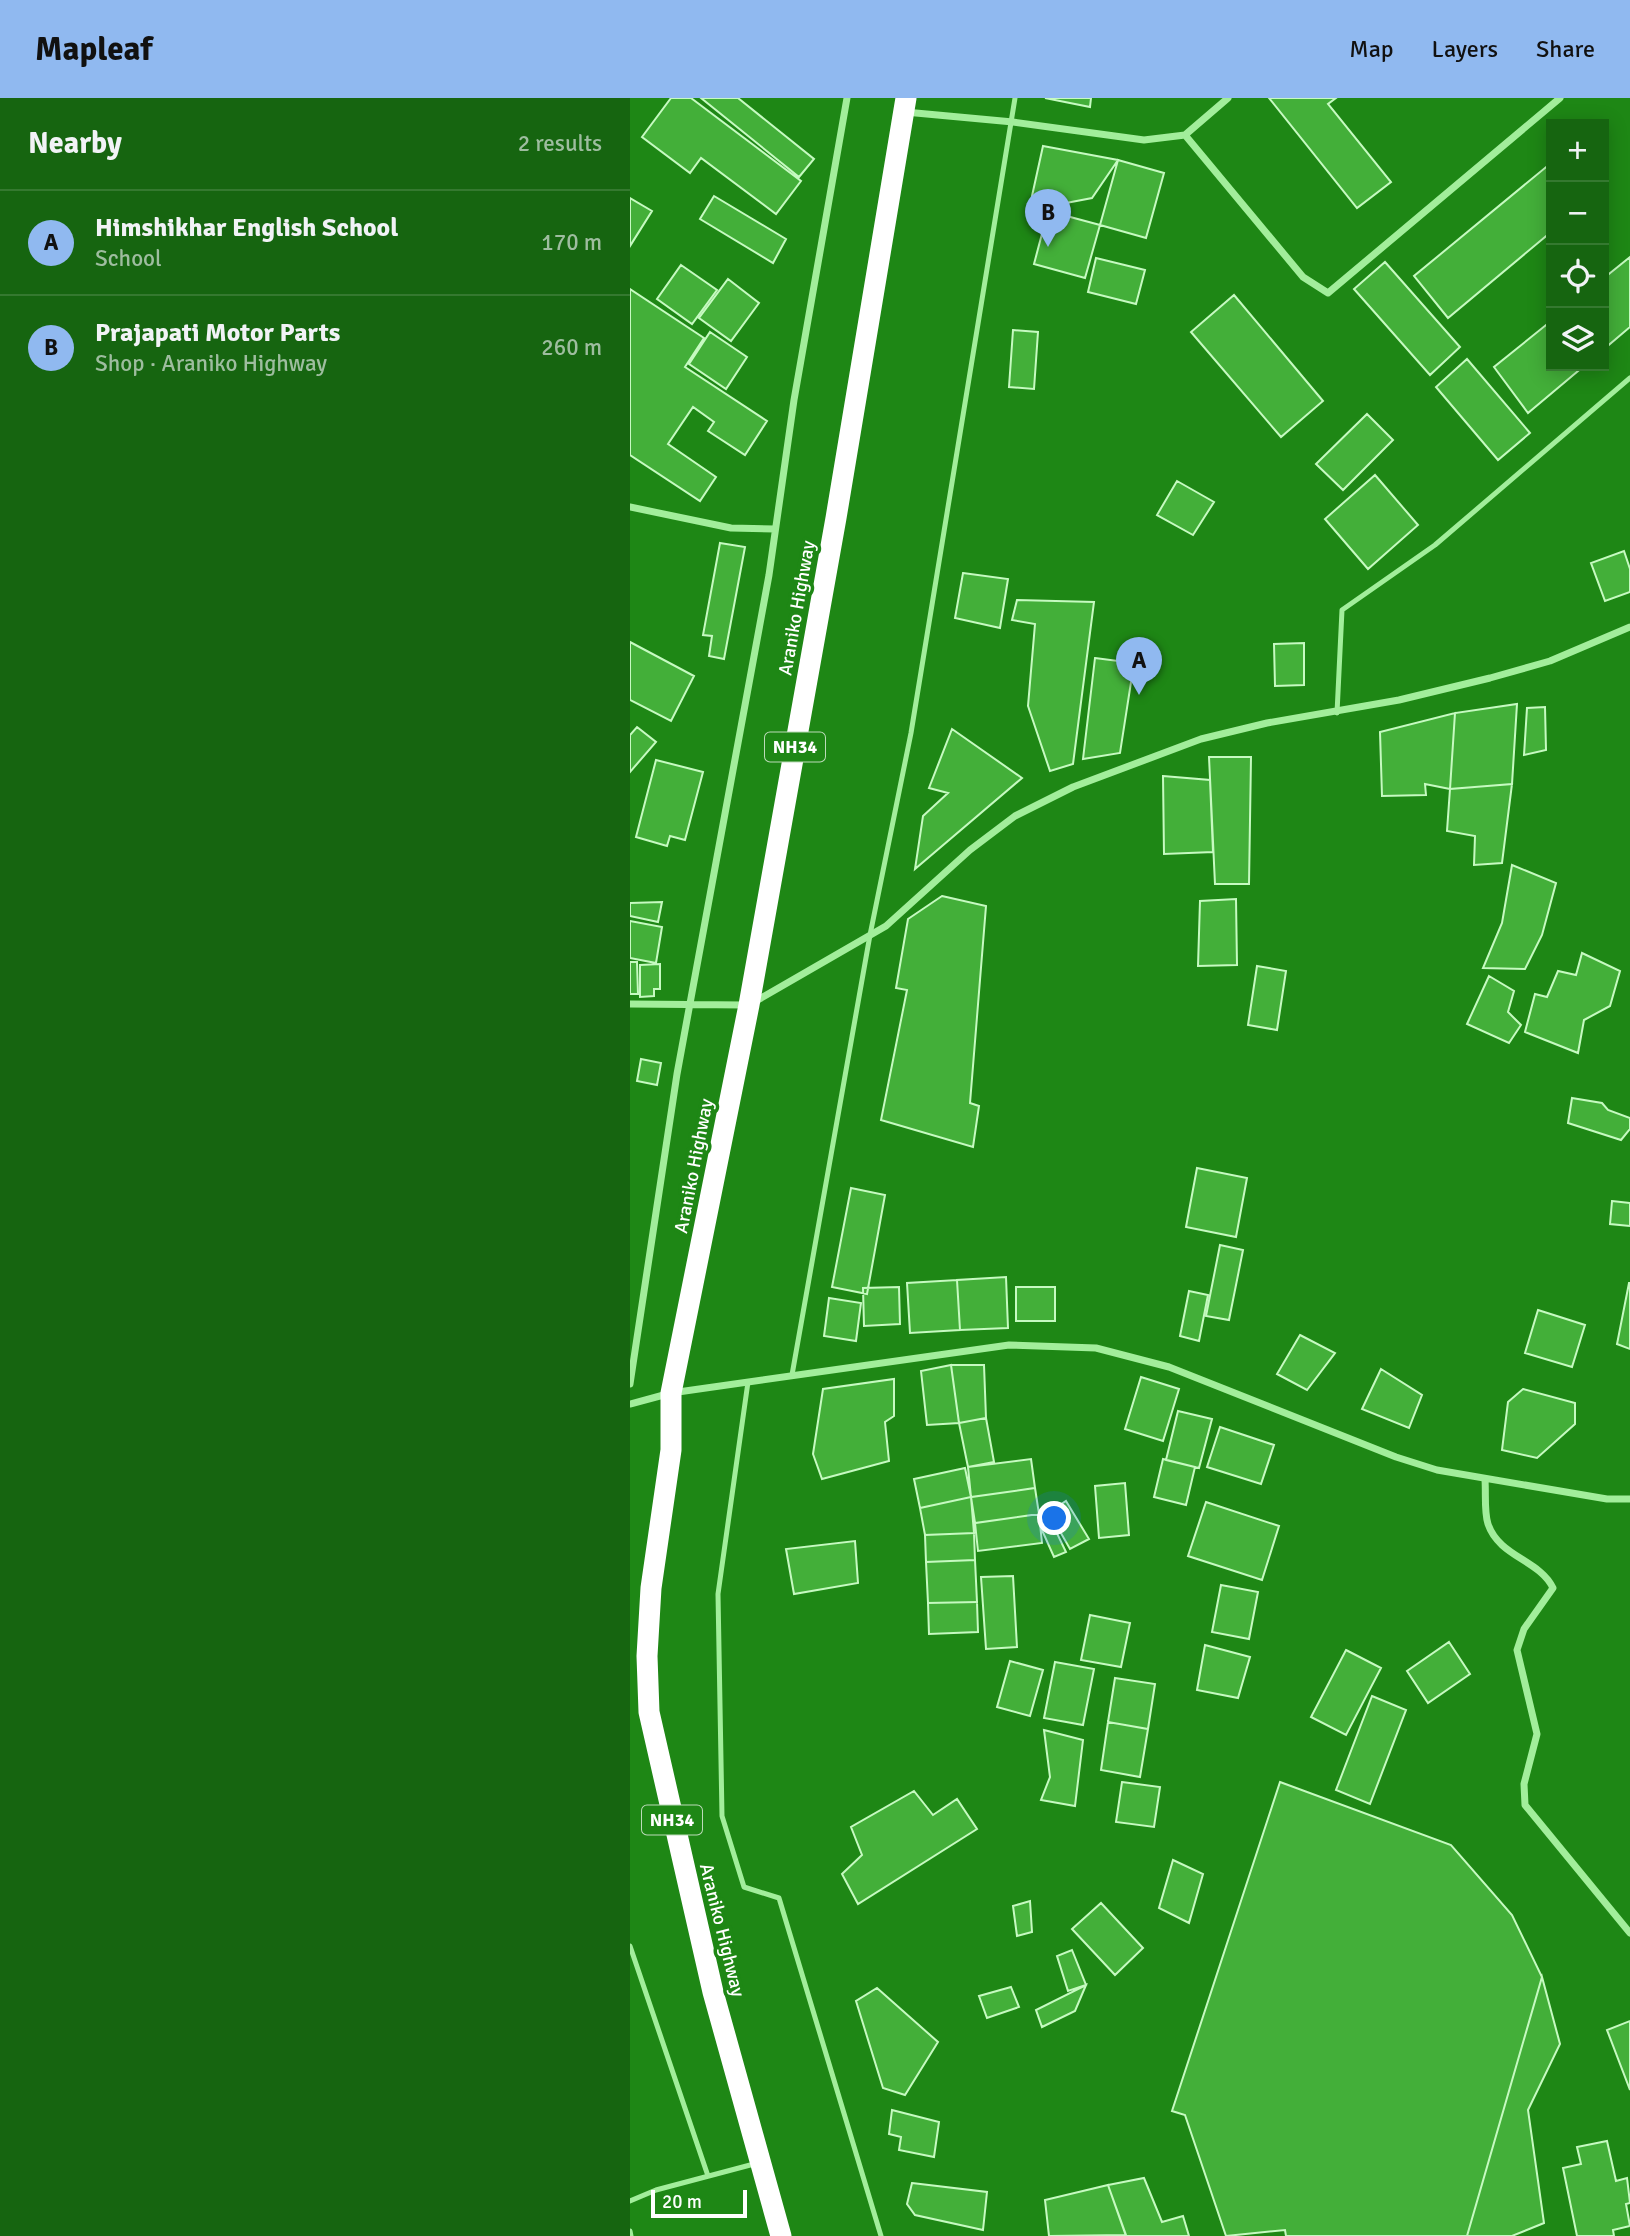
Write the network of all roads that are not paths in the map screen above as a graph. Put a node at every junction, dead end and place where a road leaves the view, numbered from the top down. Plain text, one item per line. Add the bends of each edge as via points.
1 (847, 98) edge
2 (1015, 98) edge
3 (1228, 98) edge
4 (1560, 98) edge
5 (905, 105) edge
6 (1013, 122) junction
7 (1185, 135) junction
8 (1630, 378) edge
9 (630, 507) edge
10 (775, 529) junction
11 (1630, 627) edge
12 (1337, 713) junction
13 (870, 935) junction
14 (691, 1003) junction
15 (630, 1004) edge
16 (748, 1005) junction
17 (792, 1376) junction
18 (748, 1382) junction
19 (630, 1384) edge
20 (671, 1393) junction
21 (630, 1404) edge
22 (1485, 1480) junction
23 (1630, 1499) edge
24 (1630, 1933) edge
25 (630, 1946) edge
26 (761, 2162) junction
27 (708, 2176) junction
28 (630, 2201) edge
29 (781, 2236) edge
30 (881, 2236) edge

1 - 10 street
2 - 6 lane
3 - 7 street
4 - 7 street via 1328,293 1303,277
5 - 6 street
5 - 16 highway, Araniko Highway / NH34
6 - 7 street via 1144,140
6 - 13 lane via 911,733
8 - 12 lane via 1436,545 1342,610
9 - 10 street via 731,528
10 - 14 street
11 - 12 street via 1550,661
12 - 13 street via 1201,739 1073,788 1015,816 970,850 915,903
13 - 16 street
13 - 17 lane
14 - 15 street
14 - 16 street
14 - 19 street
16 - 20 highway, Araniko Highway / NH34
17 - 18 street
17 - 22 street via 1009,1345 1096,1348 1169,1367 1396,1457
18 - 20 street
18 - 30 lane via 718,1594 722,1816 744,1887 779,1898
20 - 21 street
20 - 26 highway, Araniko Highway / NH34 via 671,1450 651,1588 649,1712 713,1992
22 - 23 street
22 - 24 street via 1488,1525 1504,1549 1548,1577 1553,1588 1524,1629 1517,1650 1536,1734 1524,1784 1525,1805
25 - 27 lane
26 - 27 lane
26 - 29 highway, Araniko Highway / NH34
27 - 28 lane

